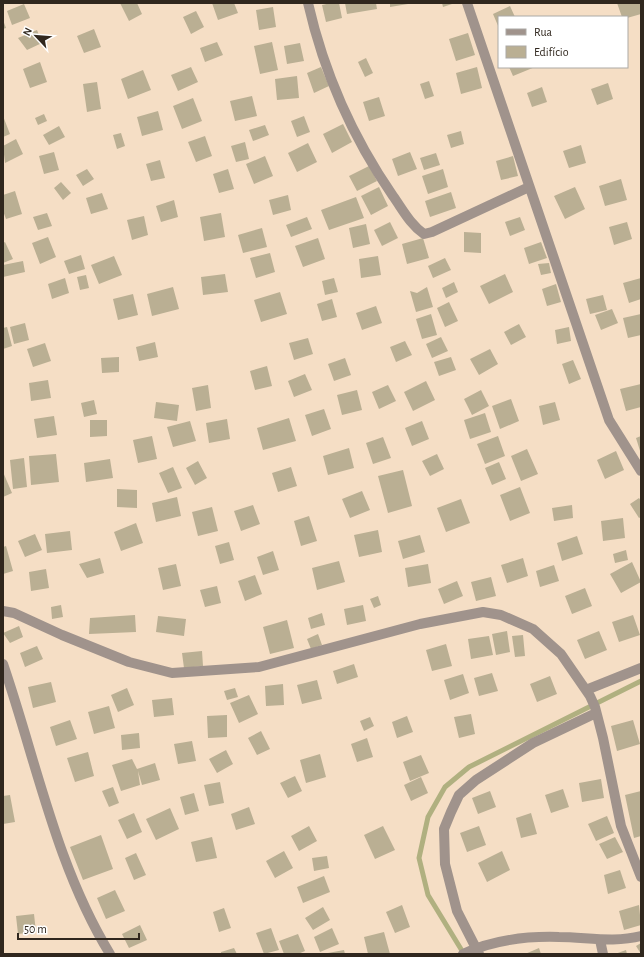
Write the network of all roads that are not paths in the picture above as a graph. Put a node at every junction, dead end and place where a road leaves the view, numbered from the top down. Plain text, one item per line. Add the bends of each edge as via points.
1 (308, 3) edge
2 (468, 3) edge
3 (529, 187) junction
4 (641, 471) edge
5 (3, 611) edge
6 (3, 664) edge
7 (641, 668) edge
8 (588, 693) junction
9 (596, 710) junction
10 (641, 877) edge
11 (641, 936) edge
12 (600, 940) junction
13 (472, 952) edge
14 (110, 954) edge
15 (603, 954) edge

1 - 3 street via 332,84 357,140 415,227 424,234 432,232
2 - 3 street
3 - 4 street via 609,420
5 - 8 street via 14,613 129,662 172,673 259,667 392,631 483,612 501,615 533,629 561,654
6 - 14 street via 18,706 45,801 76,886
7 - 8 street
8 - 9 street
9 - 10 street via 621,826
9 - 13 street via 533,742 476,780 459,795 444,829 445,864 457,911
11 - 12 street
12 - 13 street via 558,937 498,941
12 - 15 street

